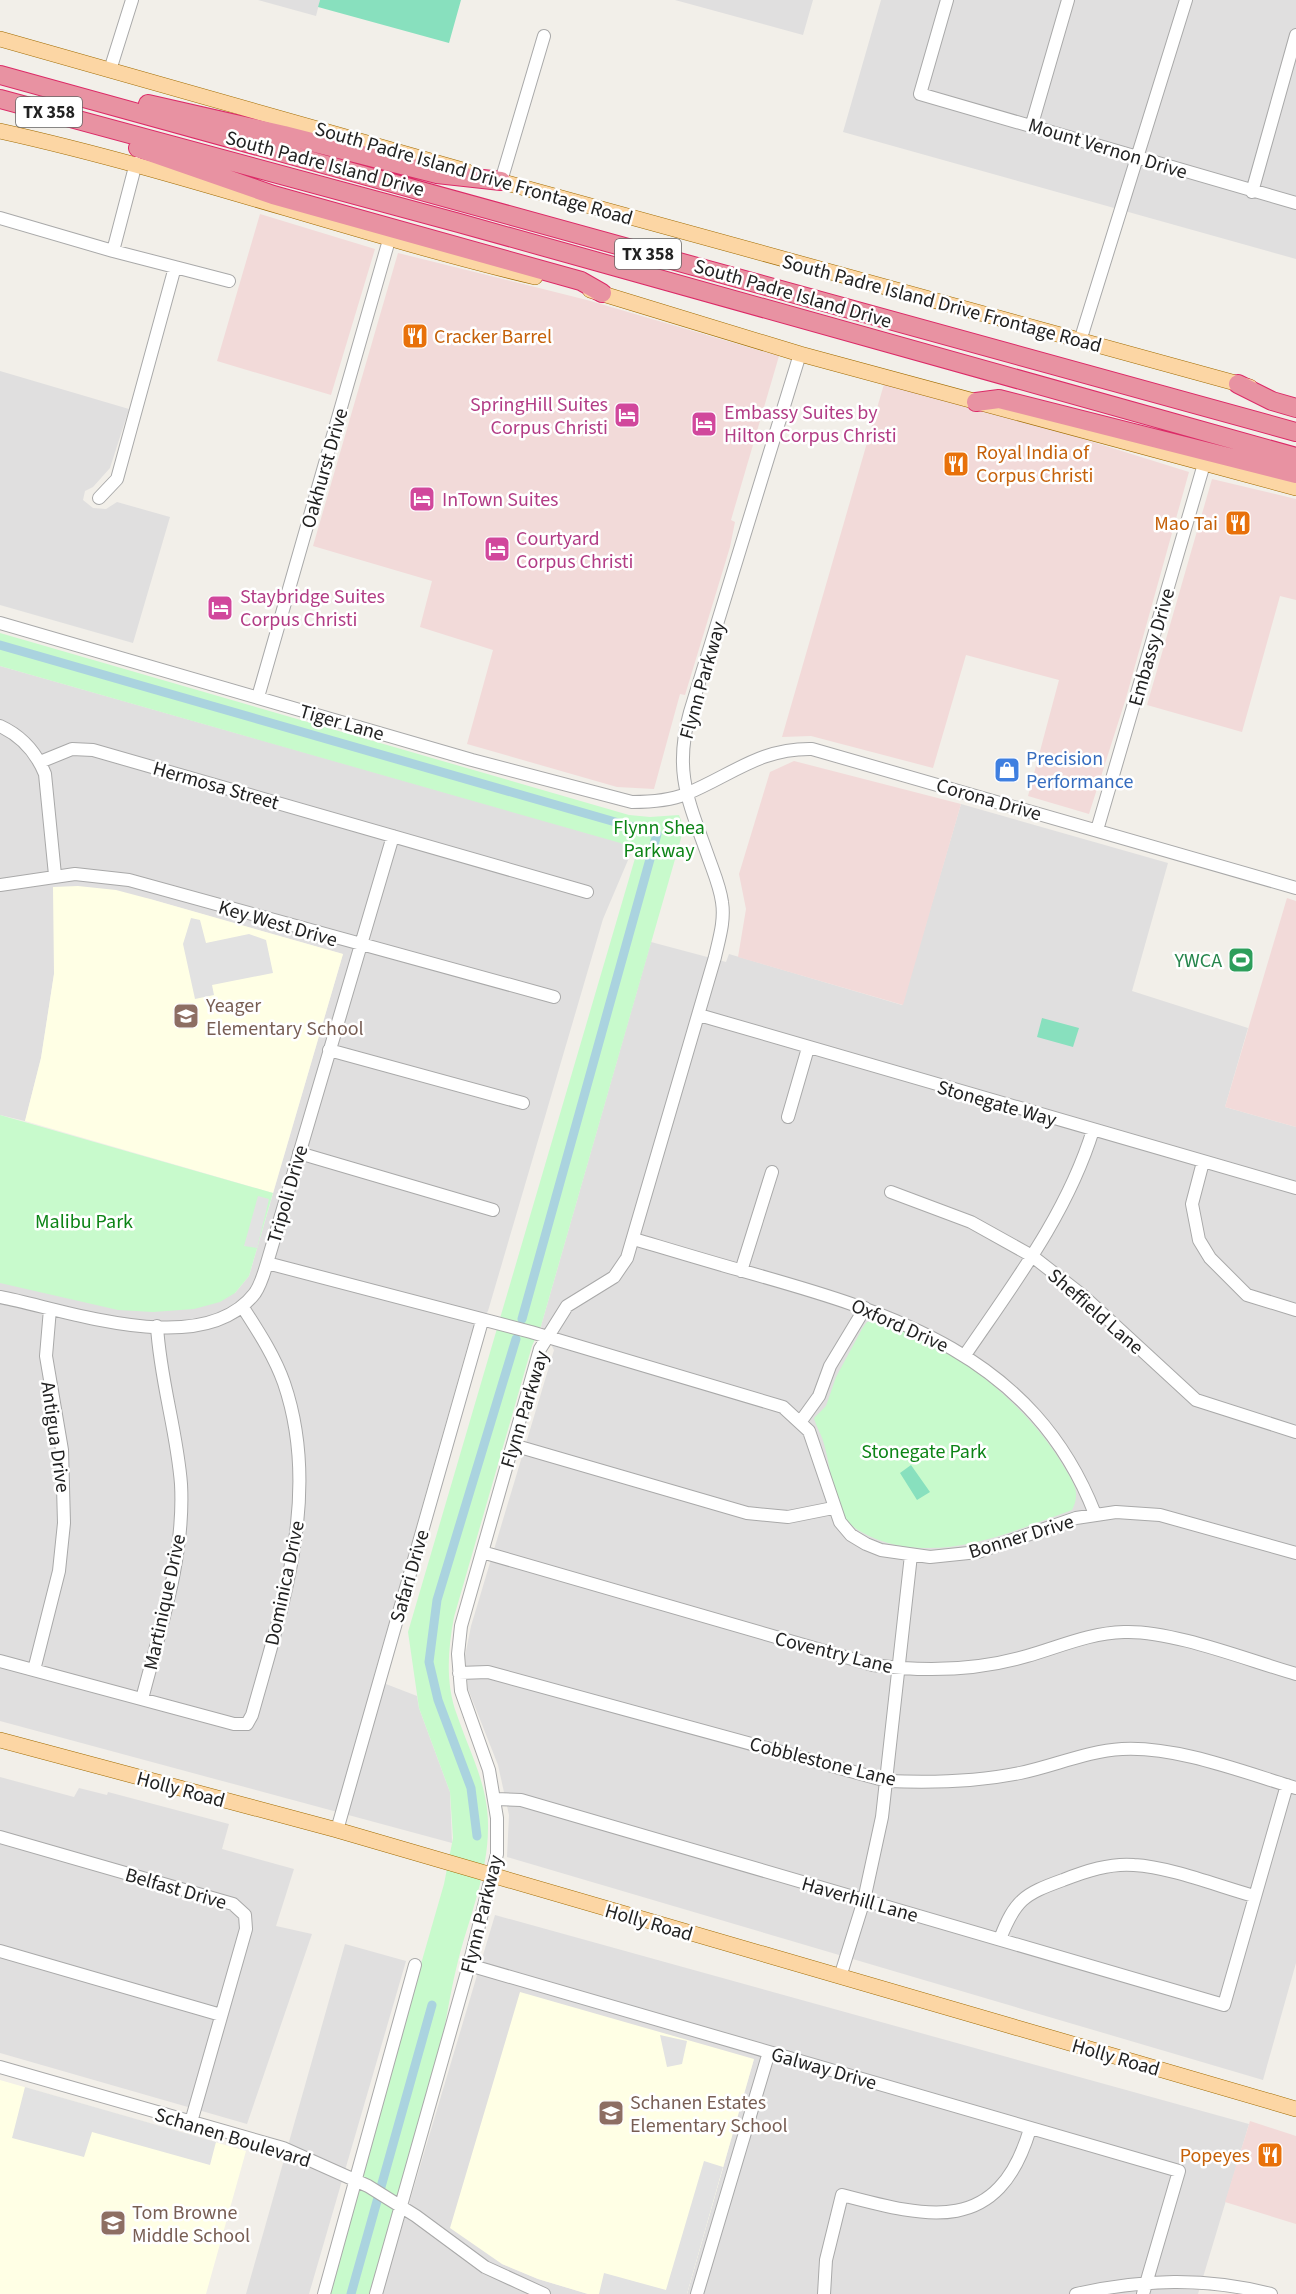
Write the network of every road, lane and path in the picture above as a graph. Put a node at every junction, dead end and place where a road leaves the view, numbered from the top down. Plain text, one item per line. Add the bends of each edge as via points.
1 (132, 0) edge
2 (947, 0) edge
3 (1068, 0) edge
4 (1186, 0) edge
5 (1296, 35) edge
6 (544, 36) dead end
7 (0, 39) edge
8 (110, 70) junction
9 (0, 73) edge
10 (0, 99) edge
11 (1032, 124) junction
12 (98, 126) junction
13 (0, 130) edge
14 (1139, 156) junction
15 (136, 163) junction
16 (501, 181) junction
17 (1252, 192) junction
18 (1296, 203) edge
19 (0, 218) edge
20 (389, 240) junction
21 (113, 251) junction
22 (175, 267) junction
23 (229, 280) dead end
24 (602, 293) junction
25 (1080, 341) junction
26 (800, 354) junction
27 (1238, 384) junction
28 (1296, 400) edge
29 (976, 402) junction
30 (1296, 408) edge
31 (1296, 432) edge
32 (1296, 458) edge
33 (1204, 464) junction
34 (1296, 474) edge
35 (1296, 489) edge
36 (99, 498) dead end
37 (0, 623) edge
38 (258, 697) junction
39 (0, 726) edge
40 (40, 762) junction
41 (686, 794) junction
42 (1097, 830) junction
43 (393, 836) junction
44 (55, 875) junction
45 (0, 885) edge
46 (1296, 888) edge
47 (587, 892) dead end
48 (360, 944) junction
49 (554, 997) dead end
50 (699, 1015) junction
51 (808, 1048) junction
52 (329, 1050) junction
53 (523, 1103) dead end
54 (788, 1117) dead end
55 (1093, 1130) junction
56 (299, 1153) junction
57 (1203, 1162) junction
58 (772, 1172) dead end
59 (1296, 1188) edge
60 (891, 1192) dead end
61 (493, 1209) dead end
62 (634, 1239) junction
63 (1032, 1256) junction
64 (267, 1263) junction
65 (741, 1271) junction
66 (0, 1297) edge
67 (242, 1306) junction
68 (865, 1308) junction
69 (50, 1309) junction
70 (1296, 1310) edge
71 (482, 1321) junction
72 (158, 1326) junction
73 (548, 1337) junction
74 (966, 1355) junction
75 (801, 1421) junction
76 (1296, 1432) edge
77 (513, 1445) junction
78 (833, 1508) junction
79 (1095, 1514) junction
80 (482, 1552) junction
81 (1296, 1553) edge
82 (911, 1555) junction
83 (0, 1661) edge
84 (899, 1669) junction
85 (34, 1670) junction
86 (459, 1673) junction
87 (1296, 1674) edge
88 (142, 1699) junction
89 (0, 1740) edge
90 (887, 1780) junction
91 (1291, 1787) edge
92 (495, 1799) junction
93 (337, 1830) junction
94 (0, 1837) edge
95 (492, 1876) junction
96 (1254, 1896) junction
97 (864, 1900) junction
98 (1000, 1939) junction
99 (0, 1951) edge
100 (415, 1965) dead end
101 (469, 1965) junction
102 (840, 1977) junction
103 (221, 2015) junction
104 (769, 2052) junction
105 (0, 2067) edge
106 (1296, 2109) edge
107 (191, 2122) junction
108 (1030, 2129) junction
109 (363, 2183) junction
110 (400, 2206) junction
111 (1147, 2281) junction
112 (324, 2294) edge
113 (376, 2294) edge
114 (544, 2294) edge
115 (697, 2294) edge
116 (824, 2294) edge
117 (1076, 2294) edge
118 (1143, 2294) edge
119 (1271, 2294) edge

1 - 8 street
2 - 11 street, Mount Vernon Drive via 920,94
3 - 11 street
4 - 14 street
5 - 17 street
6 - 16 street
7 - 8 main road, South Padre Island Drive Frontage Road
8 - 16 main road, South Padre Island Drive Frontage Road
9 - 16 highway via 284,135 437,174
9 - 31 highway, South Padre Island Drive / TX 358
10 - 12 highway, South Padre Island Drive / TX 358
11 - 14 street, Mount Vernon Drive
12 - 24 highway via 123,143 273,195 581,281
12 - 32 highway, South Padre Island Drive / TX 358 via 482,229
13 - 15 main road
14 - 17 street, Mount Vernon Drive
14 - 25 street
15 - 20 main road
15 - 21 street
16 - 25 main road, South Padre Island Drive Frontage Road
17 - 18 street, Mount Vernon Drive
19 - 21 street
20 - 24 main road
20 - 38 street, Oakhurst Drive
21 - 22 street
22 - 23 street
22 - 36 street via 117,479
24 - 26 main road
25 - 27 main road, South Padre Island Drive Frontage Road
26 - 29 main road
26 - 41 street, Flynn Parkway via 685,731 681,769
27 - 28 main road, South Padre Island Drive Frontage Road
27 - 30 highway
29 - 33 main road
29 - 34 highway via 999,399
33 - 35 main road
33 - 42 street, Embassy Drive
37 - 38 street, Tiger Lane
38 - 41 street, Tiger Lane via 632,802 659,802
39 - 40 street via 22,740
40 - 43 street, Hermosa Street via 72,749 93,750
40 - 44 street via 48,789
41 - 42 street, Corona Drive via 764,756 788,749 812,749
41 - 50 street, Flynn Parkway via 722,902 722,927
42 - 46 street, Corona Drive
43 - 47 street, Hermosa Street
43 - 48 street, Tripoli Drive
44 - 45 street, Key West Drive
44 - 48 street, Key West Drive via 129,880
48 - 49 street, Key West Drive
48 - 52 street, Tripoli Drive
50 - 51 street, Stonegate Way
50 - 62 street, Flynn Parkway
51 - 54 street
51 - 55 street, Stonegate Way
52 - 53 street
52 - 56 street, Tripoli Drive
55 - 57 street, Stonegate Way
55 - 63 street via 1069,1194
56 - 61 street
56 - 64 street, Tripoli Drive
57 - 59 street, Stonegate Way
57 - 70 street via 1192,1204 1193,1221 1210,1258 1247,1295
58 - 65 street
60 - 63 street, Sheffield Lane via 971,1222
62 - 65 street, Oxford Drive
62 - 73 street, Flynn Parkway via 621,1270 567,1306
63 - 74 street
63 - 76 street, Sheffield Lane via 1082,1295 1196,1400
64 - 67 street, Tripoli Drive via 261,1282
64 - 71 street, Bonner Drive
65 - 68 street, Oxford Drive
66 - 69 street, Tripoli Drive
67 - 72 street, Tripoli Drive via 216,1320
67 - 88 street, Dominica Drive via 284,1382 295,1429 300,1484 290,1571 247,1724 234,1724
68 - 74 street, Oxford Drive via 908,1324
68 - 75 street via 830,1366 819,1396
69 - 72 street, Tripoli Drive via 104,1322
69 - 85 street, Antigua Drive via 46,1356 62,1450 64,1523 59,1571
71 - 73 street, Bonner Drive
71 - 93 street, Safari Drive
72 - 88 street, Martinique Drive via 161,1373 176,1442 182,1504 173,1576
73 - 75 street, Bonner Drive via 768,1400
73 - 77 street, Flynn Parkway via 540,1348
74 - 79 street, Oxford Drive via 1035,1414 1068,1456
75 - 78 street, Bonner Drive via 817,1449
77 - 78 street via 747,1513 788,1517
77 - 80 street, Flynn Parkway
78 - 82 street, Bonner Drive via 845,1528 866,1544
79 - 81 street, Bonner Drive via 1160,1515
79 - 82 street, Bonner Drive via 978,1552
80 - 84 street, Coventry Lane via 835,1655
80 - 86 street, Flynn Parkway via 461,1626
82 - 84 street
83 - 85 street
84 - 87 street, Coventry Lane via 996,1664 1086,1637 1125,1632 1162,1635
84 - 90 street
85 - 88 street
86 - 90 street, Cobblestone Lane via 488,1672
86 - 92 street, Flynn Parkway via 465,1705 489,1770
89 - 93 main road, Holly Road
90 - 91 street, Cobblestone Lane via 992,1778 1105,1750 1144,1749
90 - 97 street
91 - 96 street
92 - 95 street, Flynn Parkway via 498,1838
92 - 97 street, Haverhill Lane via 521,1800
93 - 95 main road, Holly Road
94 - 103 street, Belfast Drive via 240,1908 246,1929
95 - 101 street, Flynn Parkway
95 - 102 main road, Holly Road
96 - 98 street via 1152,1868 1116,1865 1076,1875 1025,1896 1011,1911
96 - 98 street, Haverhill Lane via 1224,2005
97 - 98 street, Haverhill Lane
97 - 102 street
99 - 103 street
100 - 109 street
101 - 104 street, Galway Drive
101 - 110 street, Flynn Parkway
102 - 106 main road, Holly Road
103 - 107 street, Belfast Drive
104 - 108 street, Galway Drive
104 - 115 street
105 - 107 street, Schanen Boulevard
107 - 109 street, Schanen Boulevard via 283,2148
108 - 111 street, Galway Drive via 1179,2171
108 - 116 street via 1007,2179 989,2196 966,2209 922,2214 842,2195 826,2260
109 - 110 street, Schanen Boulevard
109 - 112 street
110 - 113 street, Flynn Parkway
110 - 114 street, Schanen Boulevard via 485,2267
111 - 117 street
111 - 118 street
111 - 119 street via 1221,2284

